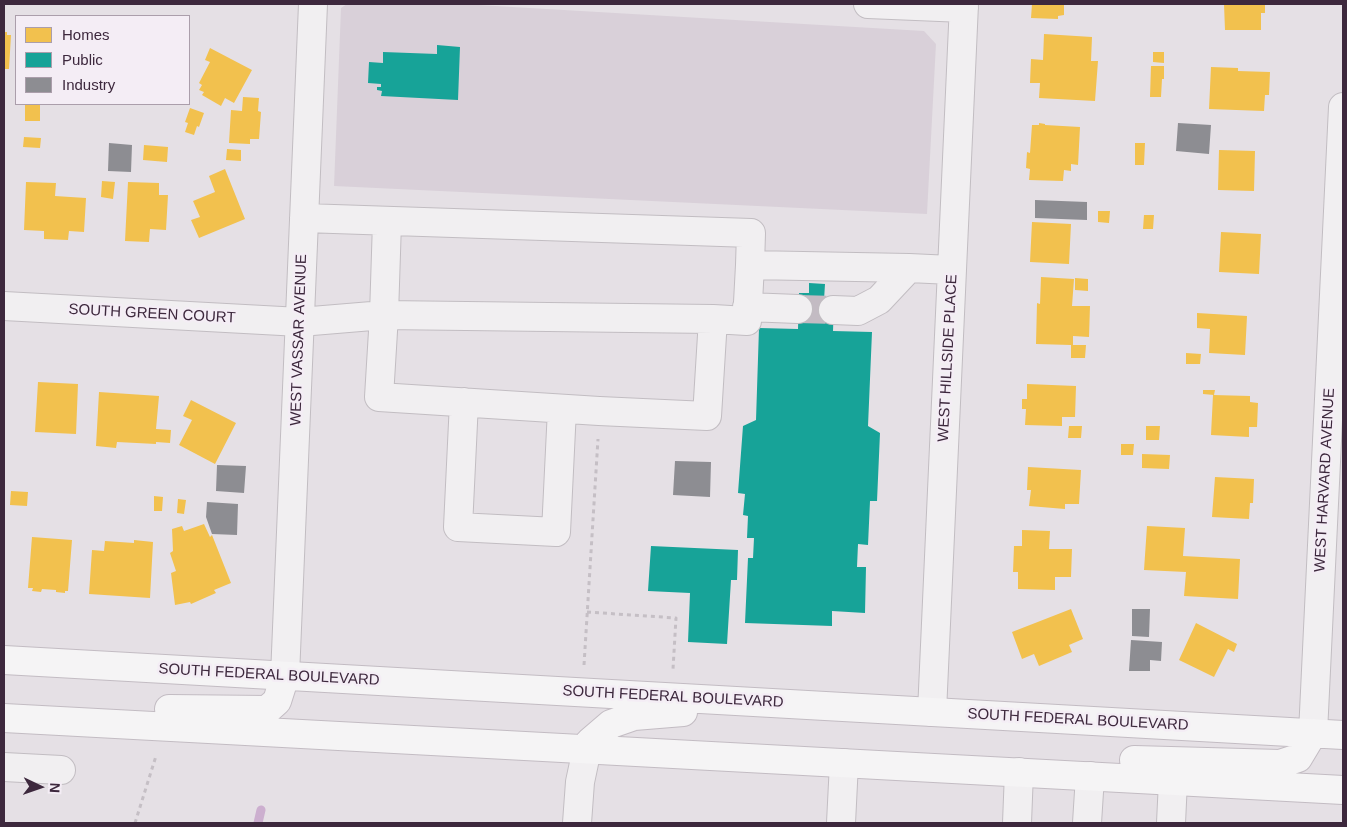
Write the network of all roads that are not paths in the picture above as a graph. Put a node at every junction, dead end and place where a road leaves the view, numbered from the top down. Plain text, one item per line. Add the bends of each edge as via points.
1 (313, 4) edge
2 (868, 4) edge
3 (964, 6) edge
4 (1343, 107) edge
5 (304, 218) junction
6 (387, 222) junction
7 (750, 265) junction
8 (909, 268) junction
9 (951, 270) junction
10 (4, 306) edge
11 (747, 307) junction
12 (798, 309) tunnel mouth
13 (833, 310) tunnel mouth
14 (384, 315) junction
15 (712, 319) junction
16 (300, 322) junction
17 (464, 402) junction
18 (562, 409) junction
19 (4, 660) edge
20 (285, 676) junction
21 (792, 704) junction
22 (932, 712) junction
23 (6, 718) edge
24 (1312, 733) junction
25 (1343, 735) edge
26 (588, 749) junction
27 (844, 763) junction
28 (4, 767) edge
29 (61, 770) dead end
30 (1029, 773) junction
31 (1090, 776) junction
32 (1173, 781) junction
33 (1343, 790) edge
34 (577, 823) edge
35 (841, 823) edge
36 (1017, 823) edge
37 (1087, 823) edge
38 (1170, 823) edge

1 - 5 street, WEST VASSAR AVENUE
2 - 3 street
3 - 9 street, WEST HILLSIDE PLACE
4 - 24 street, WEST HARVARD AVENUE
5 - 6 street
5 - 16 street, WEST VASSAR AVENUE
6 - 7 street via 751,232
6 - 14 street
7 - 8 street
7 - 11 street
8 - 9 street
8 - 13 street via 879,300 858,310
9 - 22 street, WEST HILLSIDE PLACE
10 - 16 street, SOUTH GREEN COURT
11 - 12 street
11 - 15 street, SOUTH GREEN COURT via 747,321
14 - 15 street, SOUTH GREEN COURT
14 - 16 street, SOUTH GREEN COURT
14 - 17 street via 378,397
15 - 18 street via 708,416
16 - 20 street, WEST VASSAR AVENUE
17 - 18 street
17 - 18 street via 458,527 556,532
19 - 20 main road, SOUTH FEDERAL BOULEVARD
20 - 21 main road, SOUTH FEDERAL BOULEVARD
20 - 23 main road via 277,701 267,710 86,709
21 - 22 main road, SOUTH FEDERAL BOULEVARD
21 - 26 main road via 634,716 611,724 590,742
22 - 24 main road, SOUTH FEDERAL BOULEVARD
23 - 26 main road
24 - 25 main road, SOUTH FEDERAL BOULEVARD
24 - 30 main road via 1298,758 1280,764 1114,760
26 - 27 main road
26 - 34 street via 580,782
27 - 30 main road
27 - 35 street
28 - 29 street
30 - 31 main road
30 - 36 street
31 - 32 main road
31 - 37 street
32 - 33 main road
32 - 38 street

